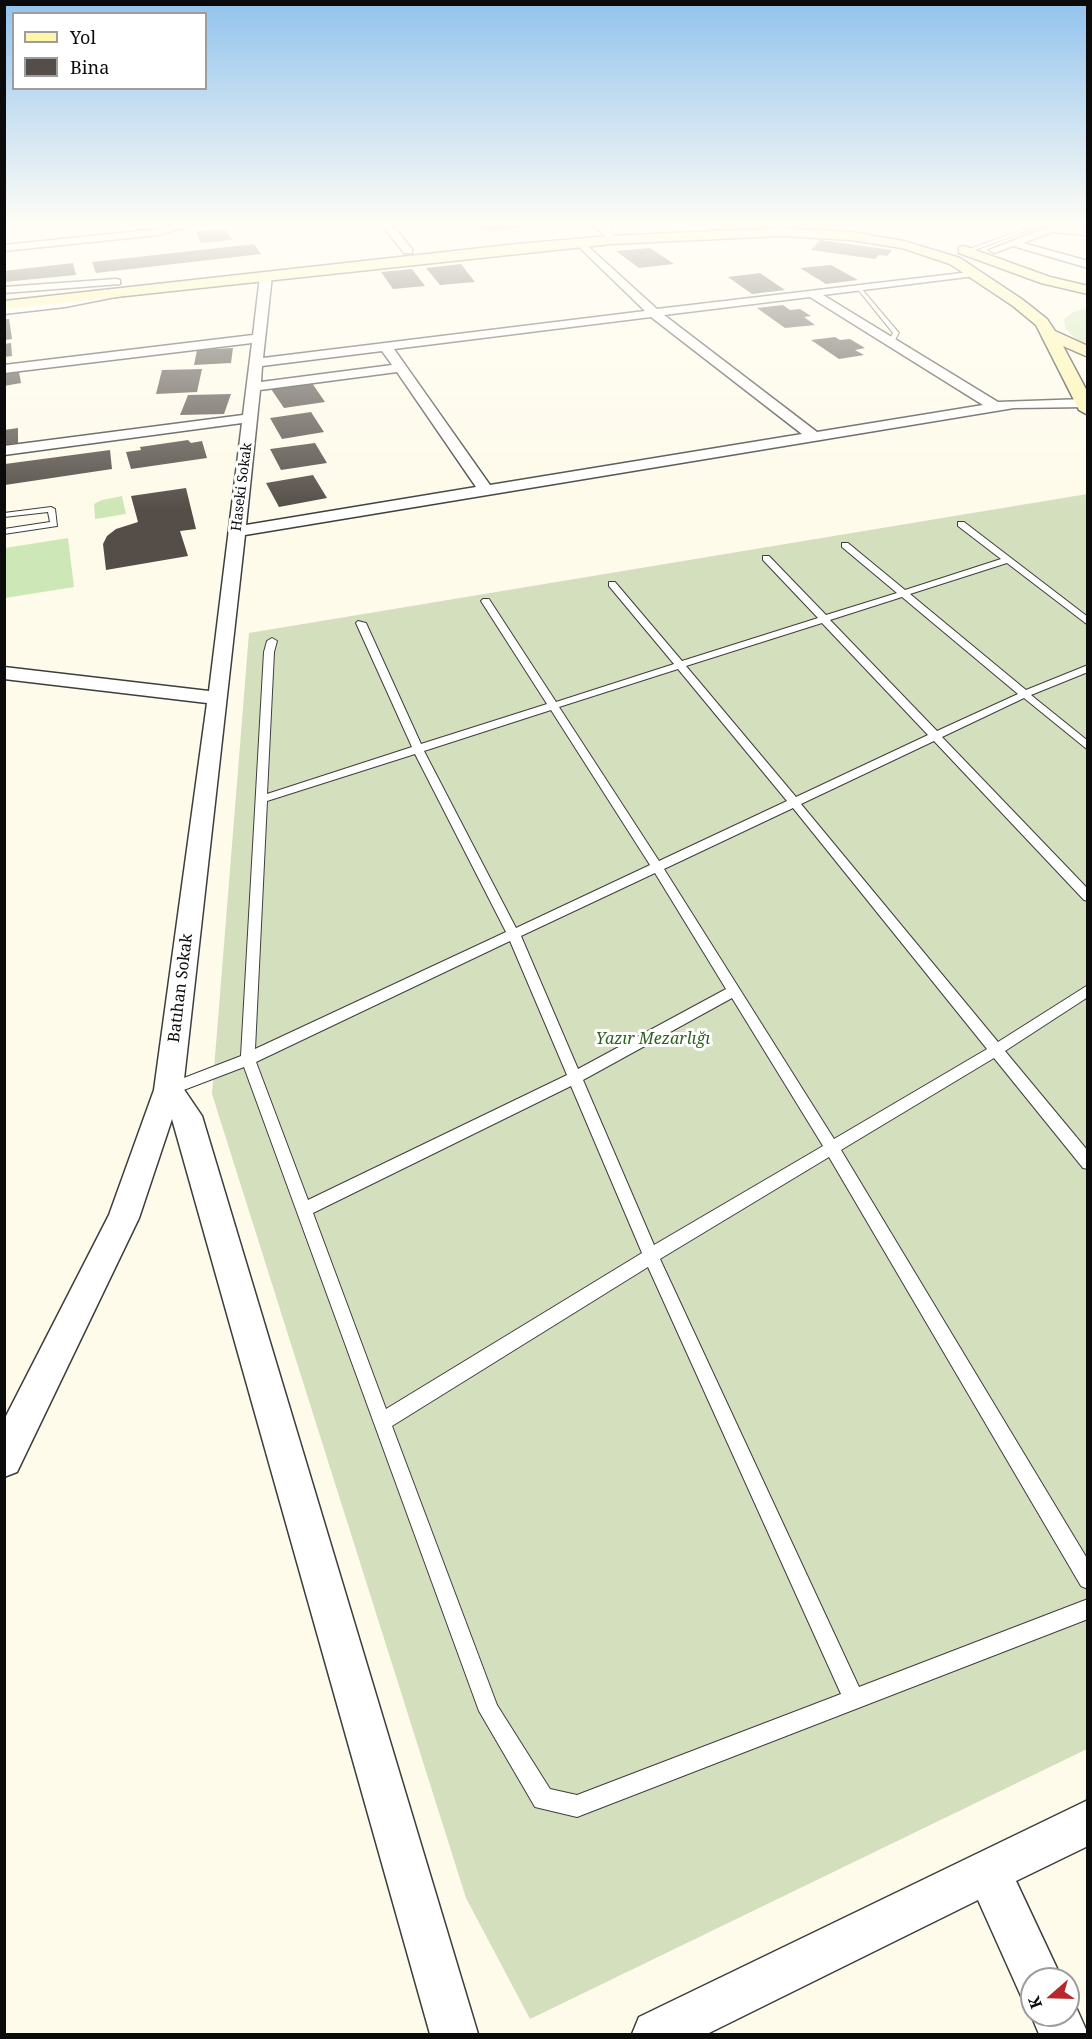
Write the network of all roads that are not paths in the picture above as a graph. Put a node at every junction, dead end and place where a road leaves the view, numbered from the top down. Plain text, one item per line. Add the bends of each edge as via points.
1 (261, 319) edge
2 (613, 319) edge
3 (662, 319) edge
4 (854, 319) edge
5 (884, 319) edge
6 (1035, 319) edge
7 (1045, 319) edge
8 (1046, 328) junction
9 (259, 338) junction
10 (891, 342) junction
11 (386, 347) junction
12 (1088, 352) edge
13 (256, 363) junction
14 (400, 368) junction
15 (4, 369) edge
16 (1088, 371) edge
17 (1071, 379) junction
18 (254, 387) junction
19 (996, 407) junction
20 (1086, 407) edge
21 (250, 418) junction
22 (815, 437) junction
23 (4, 451) edge
24 (486, 490) junction
25 (4, 515) edge
26 (961, 524) dead end
27 (237, 531) junction
28 (4, 532) edge
29 (845, 545) dead end
30 (765, 558) dead end
31 (1008, 560) junction
32 (612, 584) dead end
33 (903, 592) junction
34 (486, 601) dead end
35 (822, 618) junction
36 (1088, 622) edge
37 (361, 623) dead end
38 (272, 641) dead end
39 (680, 665) junction
40 (1088, 668) edge
41 (4, 673) edge
42 (1025, 694) junction
43 (218, 698) junction
44 (553, 705) junction
45 (934, 737) junction
46 (1088, 747) edge
47 (418, 749) junction
48 (261, 799) junction
49 (795, 803) junction
50 (657, 867) junction
51 (1088, 897) edge
52 (514, 935) junction
53 (1088, 990) edge
54 (734, 991) junction
55 (996, 1050) junction
56 (248, 1059) junction
57 (574, 1078) junction
58 (168, 1090) junction
59 (832, 1148) junction
60 (1088, 1163) edge
61 (304, 1210) junction
62 (651, 1256) junction
63 (15, 1418) edge
64 (382, 1422) junction
65 (4, 1459) edge
66 (1088, 1579) edge
67 (1088, 1609) edge
68 (854, 1699) junction
69 (1088, 1822) edge
70 (988, 1871) junction
71 (1032, 1967) edge
72 (454, 2034) edge
73 (656, 2034) edge

1 - 9 street, Haseki Sokak
2 - 11 street
3 - 22 street
4 - 10 street
5 - 10 lane via 896,333
6 - 8 main road
7 - 8 main road
8 - 12 main road
8 - 17 main road
9 - 13 street, Haseki Sokak
9 - 15 street
10 - 19 street
11 - 13 street
11 - 14 street
13 - 18 street, Haseki Sokak
14 - 18 street
14 - 24 street
16 - 17 main road
17 - 20 main road
18 - 21 street, Haseki Sokak
19 - 20 street
19 - 22 street
21 - 23 street
21 - 27 street, Haseki Sokak
22 - 24 street
24 - 27 street
25 - 28 lane via 51,509 54,524
26 - 31 lane
27 - 43 street, Haseki Sokak
29 - 33 lane
30 - 35 lane
31 - 33 lane
31 - 36 lane
32 - 39 lane
33 - 35 lane
33 - 42 lane
34 - 44 lane
35 - 39 lane
35 - 45 lane
37 - 47 lane
38 - 48 lane
39 - 44 lane
39 - 49 lane
40 - 42 lane
41 - 43 street
42 - 45 lane
42 - 46 lane
43 - 58 street, Batıhan Sokak
44 - 47 lane
44 - 50 lane
45 - 49 lane
45 - 51 lane
47 - 48 lane
47 - 52 lane
48 - 56 lane
49 - 50 lane
49 - 55 lane
50 - 52 lane
50 - 54 lane
52 - 56 lane
52 - 57 lane
53 - 55 lane
54 - 57 lane
54 - 59 lane
55 - 59 lane
55 - 60 lane
56 - 58 lane
56 - 61 lane
57 - 61 lane
57 - 62 lane
58 - 63 street, Batıhan Sokak via 123,1218
58 - 72 street via 187,1116
59 - 62 lane
59 - 66 lane
61 - 64 lane
62 - 64 lane
62 - 68 lane
63 - 65 street, Batıhan Sokak
64 - 68 lane via 489,1711 543,1799 577,1806
67 - 68 lane
69 - 70 street
70 - 71 street
70 - 73 street

